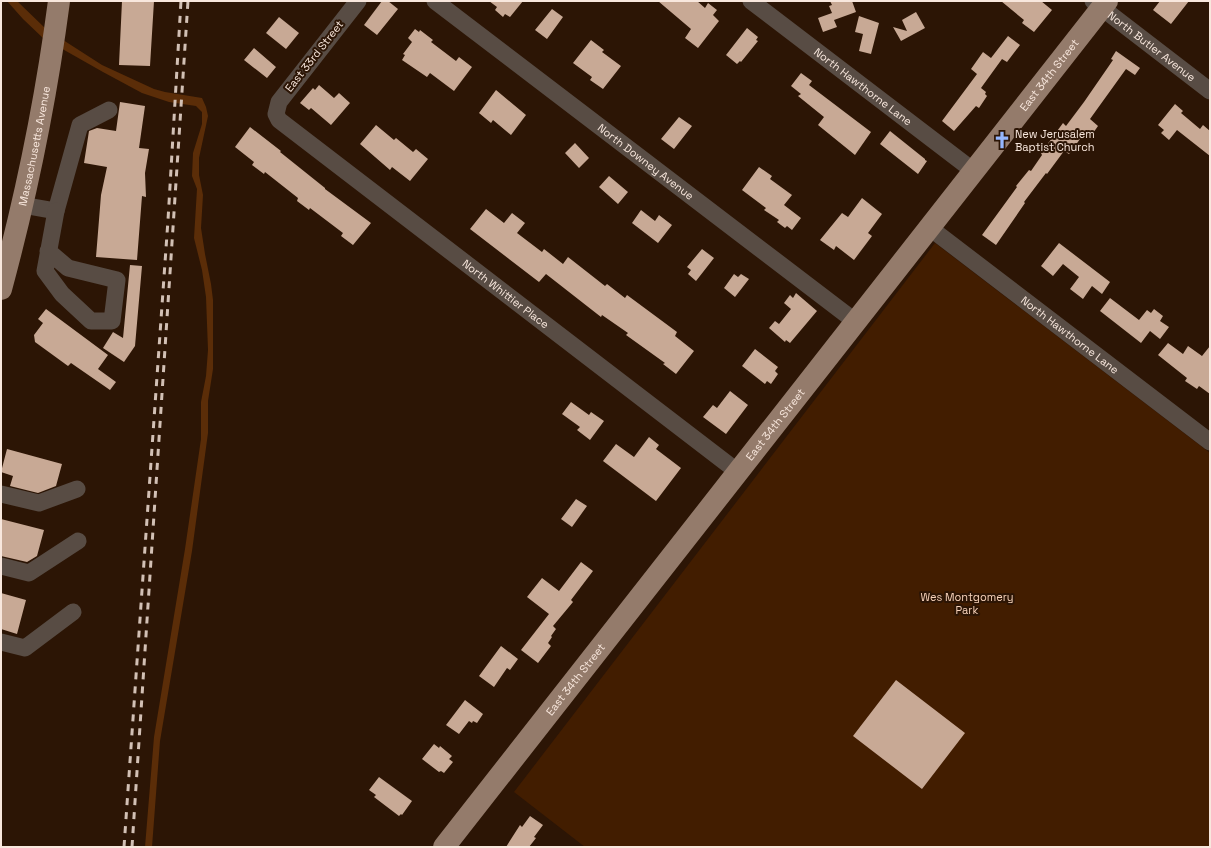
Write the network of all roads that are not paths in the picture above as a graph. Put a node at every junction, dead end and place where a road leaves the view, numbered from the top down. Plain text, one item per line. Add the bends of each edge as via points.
1 (358, 1) edge
2 (435, 1) edge
3 (751, 1) edge
4 (1101, 3) edge
5 (58, 11) edge
6 (1210, 91) edge
7 (109, 110) dead end
8 (276, 114) joint
9 (974, 172) junction
10 (22, 206) junction
11 (56, 211) junction
12 (930, 228) junction
13 (48, 251) junction
14 (1, 289) edge
15 (856, 322) junction
16 (1210, 442) edge
17 (738, 472) junction
18 (77, 490) dead end
19 (1, 494) edge
20 (78, 542) dead end
21 (1, 566) edge
22 (73, 612) dead end
23 (1, 642) edge
24 (444, 847) edge

1 - 8 street, East 33rd Street via 279,102
2 - 15 street, North Downey Avenue
3 - 9 street, North Hawthorne Lane
4 - 6 street, North Butler Avenue
4 - 9 main road, East 34th Street
5 - 10 main road, Massachusetts Avenue via 43,110
7 - 11 street via 80,125
8 - 17 street, North Whittier Place via 283,124
9 - 12 main road, East 34th Street
10 - 11 street
10 - 14 main road, Massachusetts Avenue
11 - 13 street
12 - 15 main road, East 34th Street
12 - 16 street, North Hawthorne Lane
13 - 13 street via 45,271 62,294 91,321 112,321 117,280 68,268
15 - 17 main road, East 34th Street
17 - 24 main road, East 34th Street
18 - 19 street via 39,503
20 - 21 street via 29,573
22 - 23 street via 25,648

